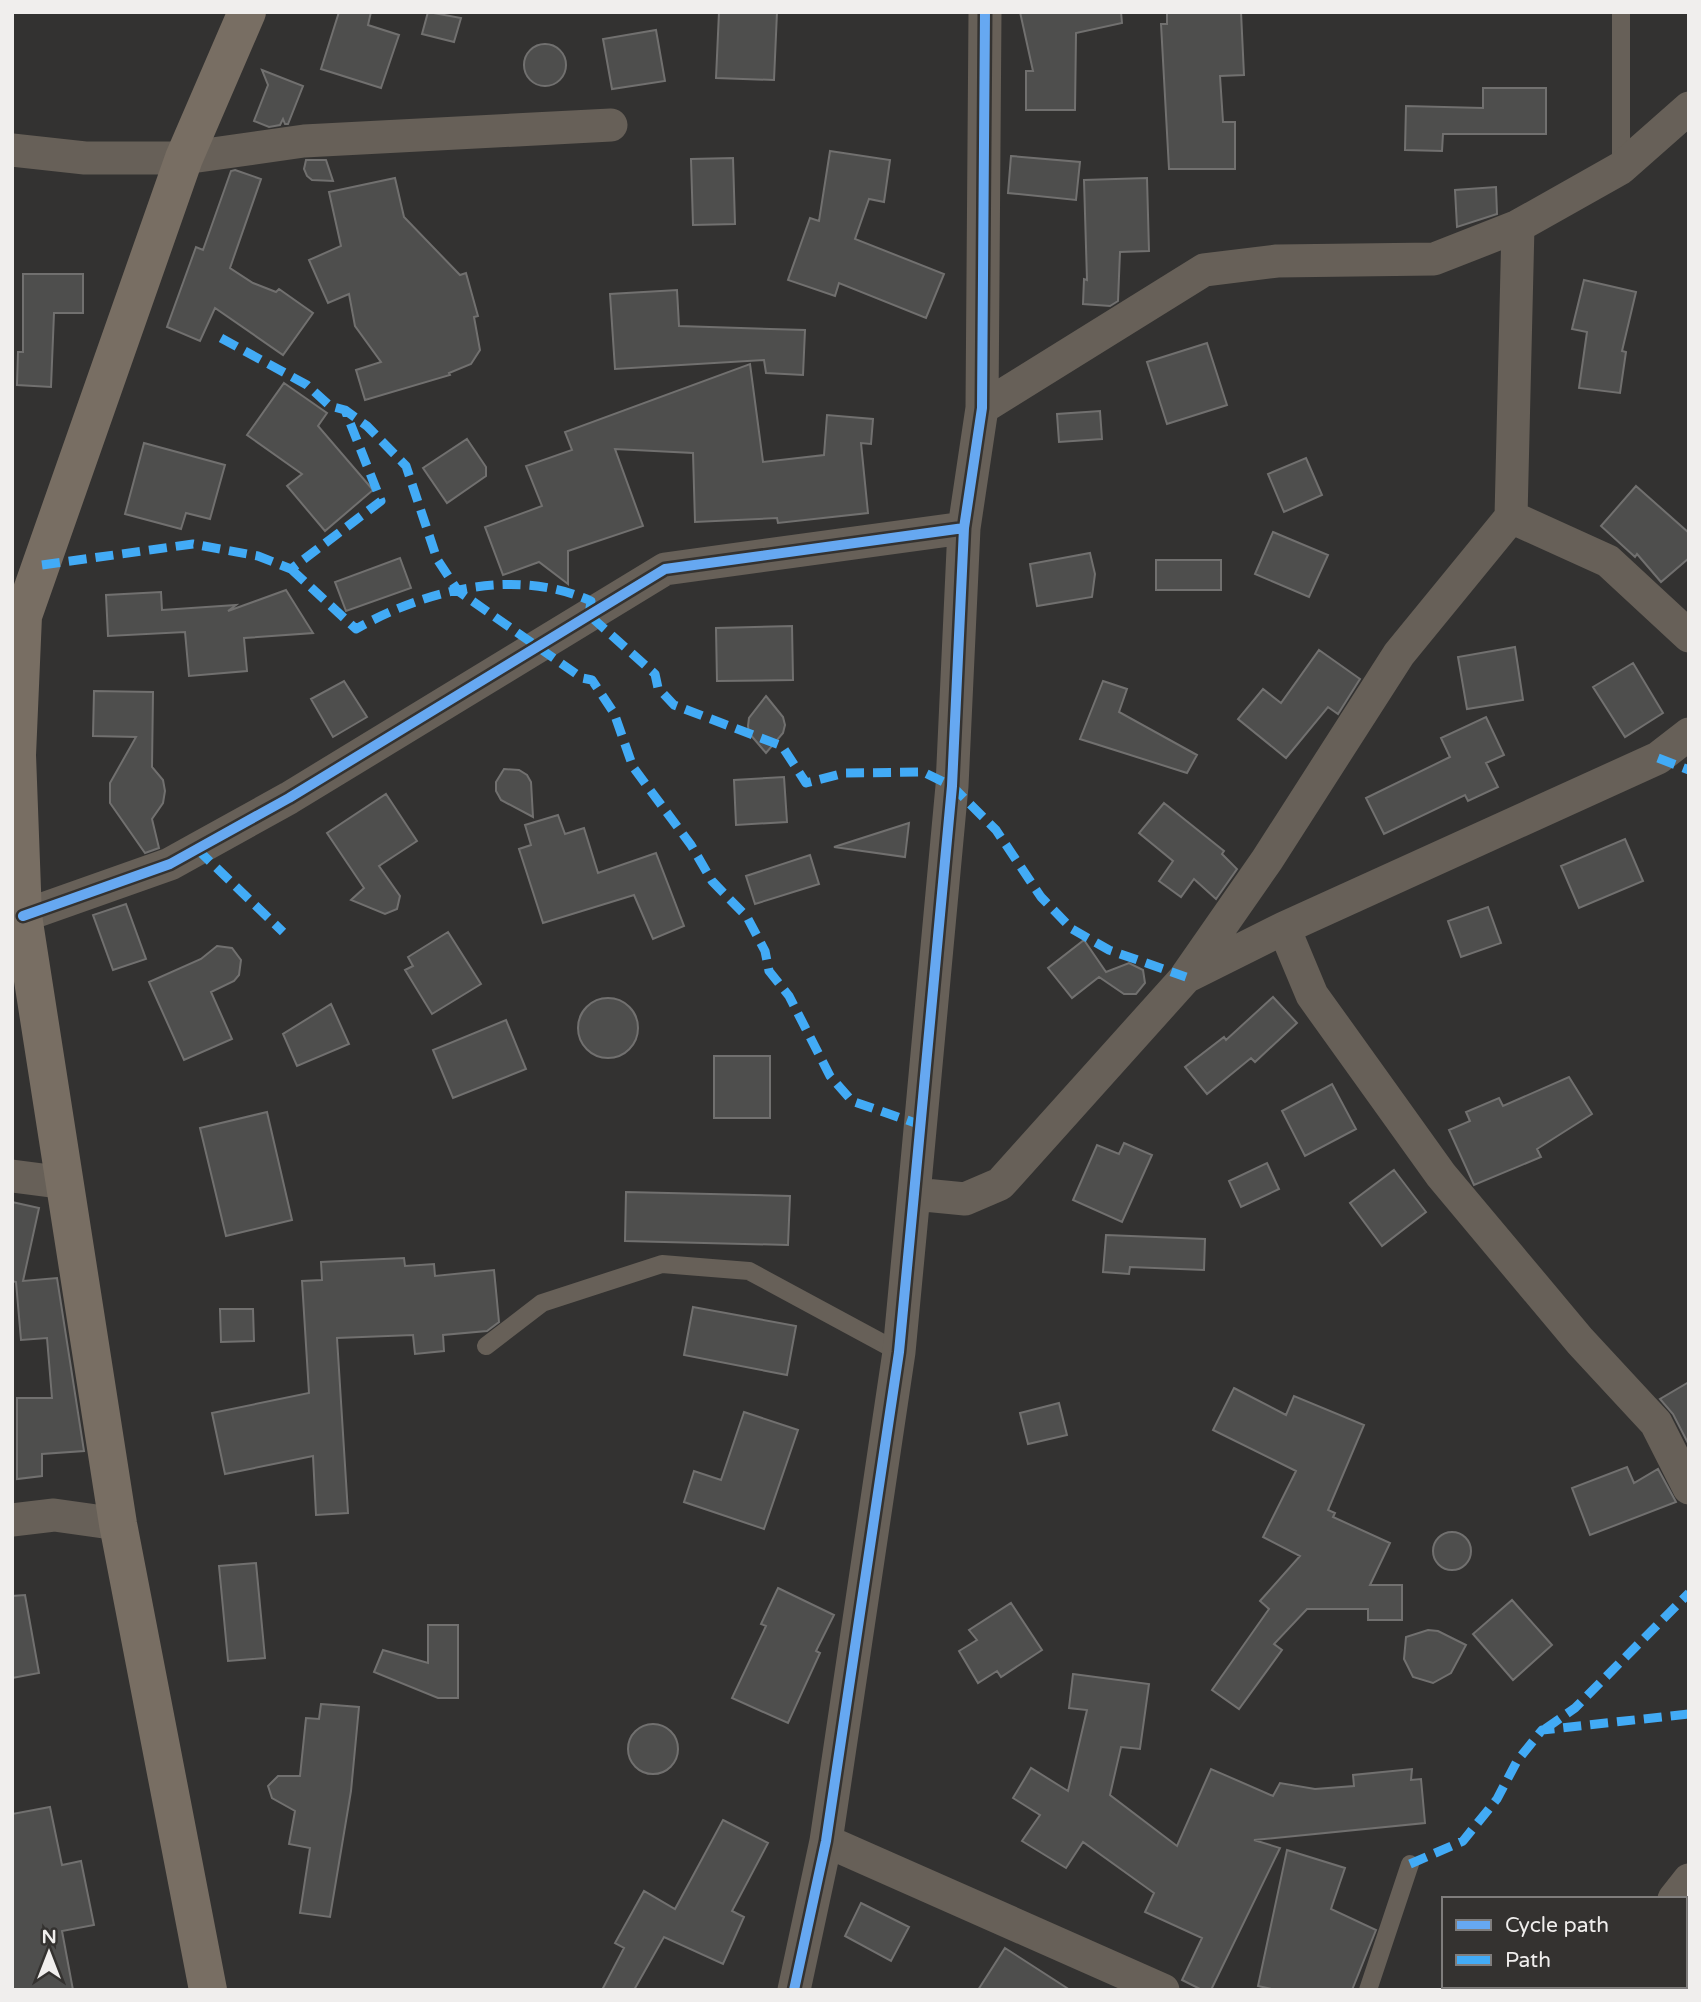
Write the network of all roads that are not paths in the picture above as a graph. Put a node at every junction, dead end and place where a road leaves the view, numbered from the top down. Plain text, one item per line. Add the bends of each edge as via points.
1 (247, 12) edge
2 (985, 12) edge
3 (1622, 12) edge
4 (1689, 108) edge
5 (611, 125) dead end
6 (12, 150) edge
7 (184, 158) junction
8 (1622, 168) junction
9 (1518, 226) junction
10 (982, 408) junction
11 (1511, 517) junction
12 (964, 528) junction
13 (17, 606) edge
14 (1689, 636) edge
15 (1689, 734) edge
16 (23, 916) junction
17 (1284, 928) junction
18 (1186, 977) junction
19 (12, 1176) edge
20 (66, 1183) junction
21 (914, 1194) junction
22 (486, 1346) dead end
23 (899, 1352) junction
24 (1689, 1488) edge
25 (12, 1520) edge
26 (118, 1524) junction
27 (826, 1841) junction
28 (1410, 1864) dead end
29 (1689, 1880) edge
30 (1676, 1897) edge
31 (208, 1990) edge
32 (794, 1990) edge
33 (1163, 1990) edge
34 (1368, 1990) edge

1 - 7 highway
2 - 10 street
3 - 8 lane
4 - 8 street
5 - 7 street via 304,141
6 - 7 street via 85,158
7 - 13 highway
8 - 9 street
9 - 10 street via 1434,259 1277,261 1204,270
9 - 11 street
10 - 12 street
11 - 14 street via 1608,561
11 - 18 street via 1399,654
12 - 16 street via 665,569 289,798 170,864
12 - 21 street via 952,786
13 - 16 highway
15 - 17 street via 1658,758
16 - 20 highway
17 - 18 street
17 - 24 street via 1312,995 1441,1175 1580,1341 1656,1423
18 - 21 street via 1000,1184 965,1199
19 - 20 street
20 - 26 highway
21 - 23 street
22 - 23 lane via 542,1303 662,1264 749,1271
23 - 27 street
25 - 26 street via 54,1515
26 - 31 highway
27 - 32 street
27 - 33 street
28 - 34 lane
29 - 30 street

